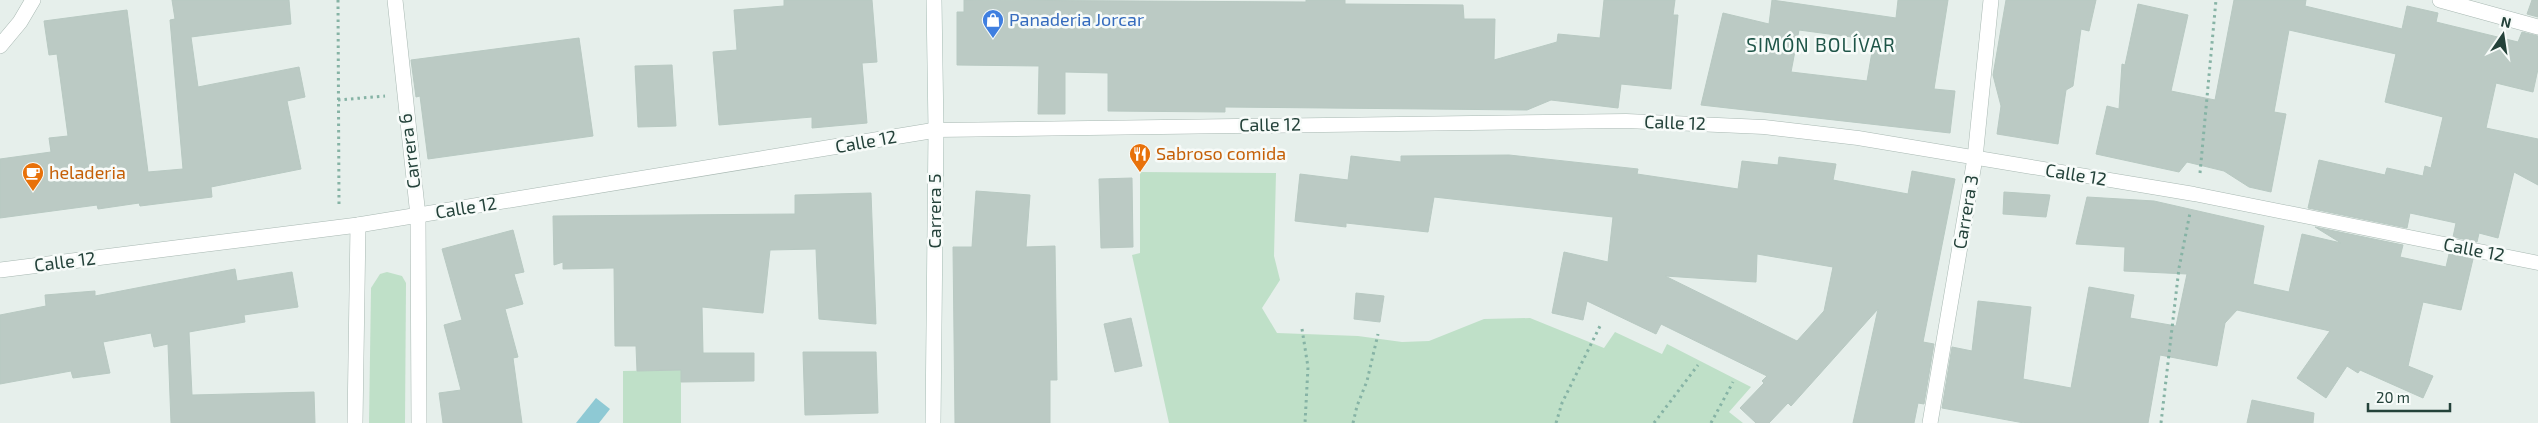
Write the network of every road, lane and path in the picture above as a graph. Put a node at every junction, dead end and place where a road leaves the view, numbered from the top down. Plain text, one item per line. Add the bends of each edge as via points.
1 (33, 0) edge
2 (338, 0) edge
3 (395, 0) edge
4 (934, 0) edge
5 (1991, 0) edge
6 (2440, 0) edge
7 (2538, 27) edge
8 (0, 46) edge
9 (404, 94) junction
10 (338, 100) junction
11 (936, 130) junction
12 (1975, 158) junction
13 (418, 216) junction
14 (358, 225) junction
15 (338, 227) junction
16 (2538, 263) edge
17 (0, 270) edge
18 (1600, 326) dead end
19 (1302, 329) dead end
20 (1378, 334) dead end
21 (1698, 365) dead end
22 (1733, 382) dead end
23 (355, 423) edge
24 (419, 423) edge
25 (933, 423) edge
26 (1305, 423) edge
27 (1353, 423) edge
28 (1556, 423) edge
29 (1654, 423) edge
30 (1711, 423) edge
31 (1930, 423) edge

1 - 8 street
2 - 10 path
3 - 9 street, Carrera 6
4 - 11 street, Carrera 5
5 - 12 street, Carrera 3
6 - 7 street
9 - 10 path
9 - 13 street, Carrera 6
10 - 15 path
11 - 12 lane, Calle 12 via 1653,121 1764,127 1858,138
11 - 13 street, Calle 12
11 - 25 street, Carrera 5
12 - 16 lane, Calle 12 via 2194,194
12 - 31 street, Carrera 3
13 - 14 street, Calle 12
13 - 24 street, Carrera 6
14 - 15 street, Calle 12
14 - 23 street
15 - 17 street, Calle 12
18 - 28 path via 1562,403
19 - 26 path via 1308,367
20 - 27 path
21 - 29 path
22 - 30 path

